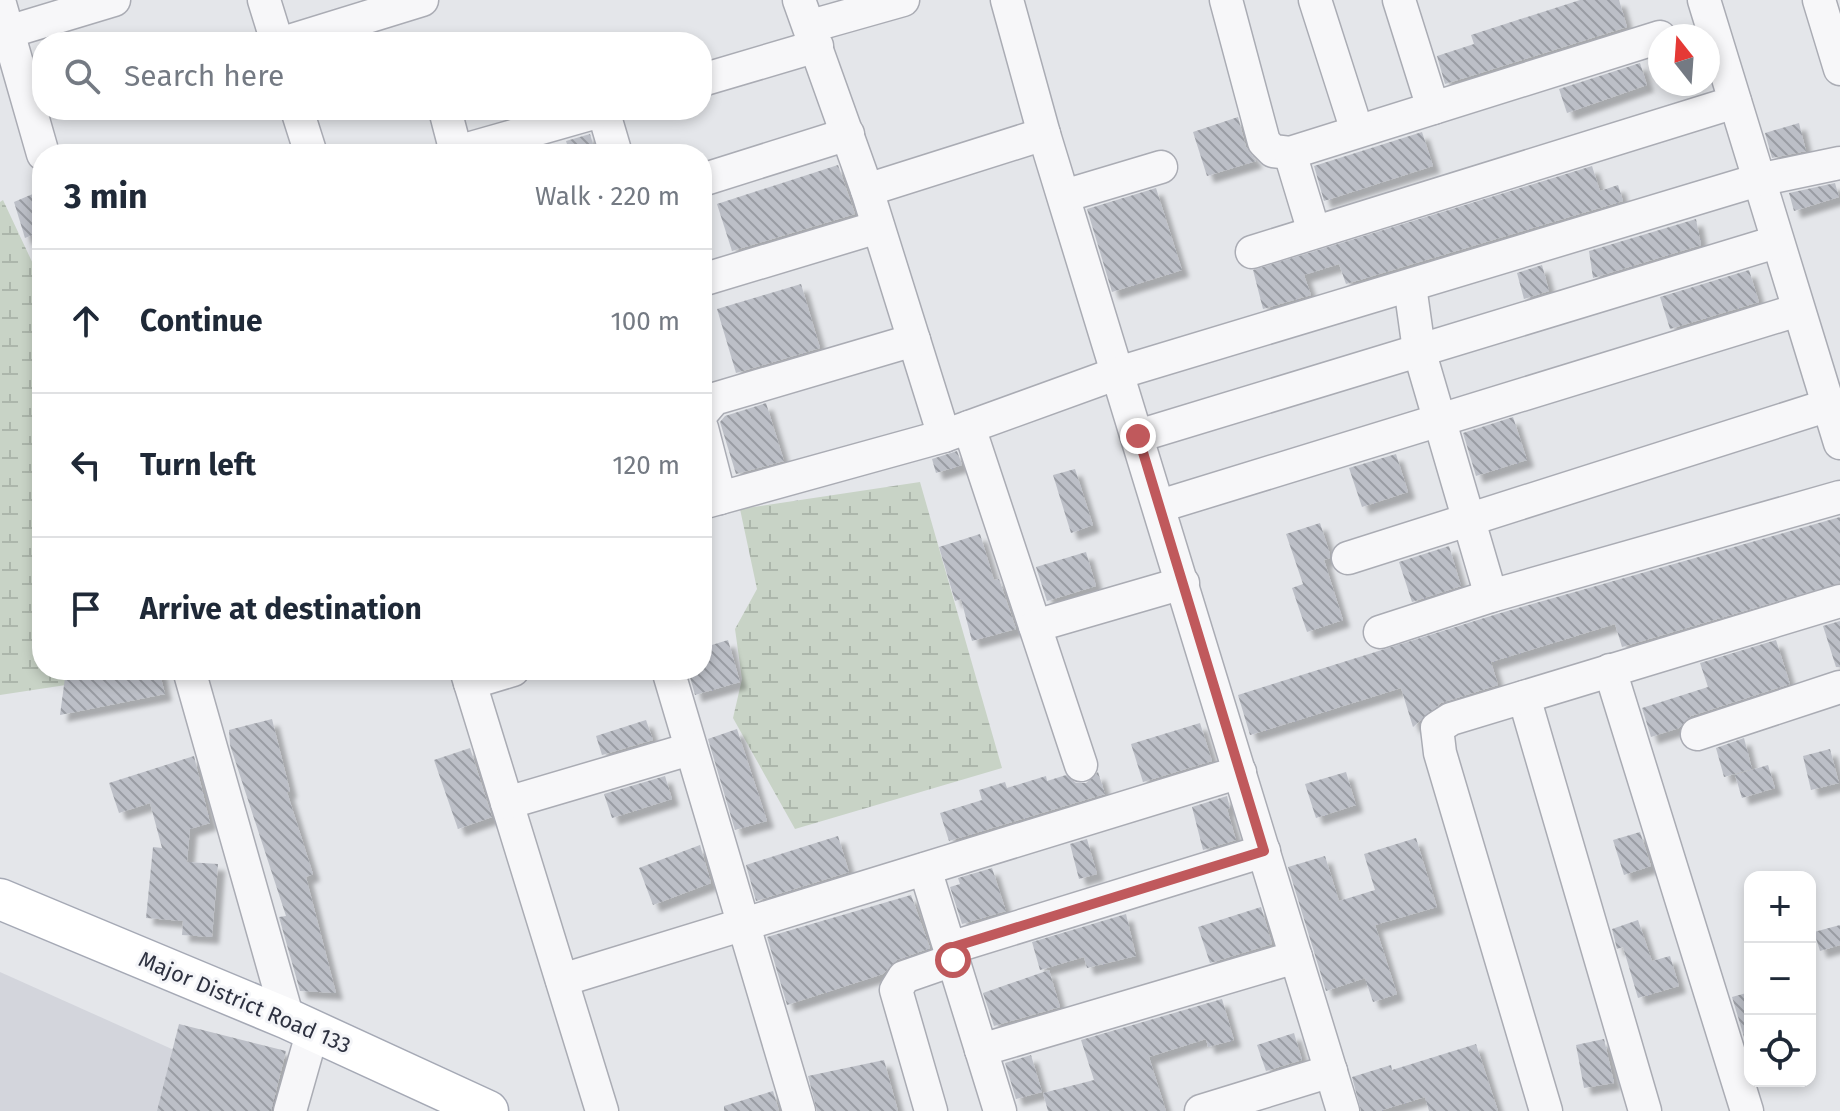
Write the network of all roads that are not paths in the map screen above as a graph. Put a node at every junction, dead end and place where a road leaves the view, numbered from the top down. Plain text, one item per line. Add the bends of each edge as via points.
1 (114, 0) edge
2 (264, 0) edge
3 (422, 0) edge
4 (903, 0) edge
5 (1007, 0) edge
6 (1226, 0) edge
7 (1315, 0) edge
8 (1399, 0) edge
9 (1819, 0) edge
10 (1707, 11) edge
11 (4, 18) edge
12 (809, 24) edge
13 (1684, 24) edge
14 (273, 32) edge
15 (307, 32) edge
16 (1648, 40) edge
17 (1840, 69) edge
18 (712, 75) edge
19 (32, 98) edge
20 (1735, 102) junction
21 (1433, 108) junction
22 (38, 120) edge
23 (300, 120) edge
24 (447, 120) edge
25 (578, 120) edge
26 (607, 120) edge
27 (1357, 131) junction
28 (848, 134) junction
29 (1044, 134) junction
30 (41, 144) edge
31 (308, 144) edge
32 (451, 144) edge
33 (514, 144) edge
34 (613, 144) edge
35 (1290, 153) junction
36 (1840, 163) edge
37 (1161, 167) dead end
38 (712, 177) edge
39 (1758, 180) junction
40 (867, 190) junction
41 (1064, 196) junction
42 (878, 227) junction
43 (1314, 232) junction
44 (1776, 242) junction
45 (1252, 252) dead end
46 (712, 277) edge
47 (1410, 286) junction
48 (1798, 310) junction
49 (914, 340) junction
50 (1419, 350) junction
51 (1118, 373) junction
52 (712, 401) edge
53 (1829, 405) junction
54 (1438, 421) junction
55 (957, 431) junction
56 (1138, 436) junction
57 (1840, 443) edge
58 (1840, 497) edge
59 (712, 501) edge
60 (1160, 506) junction
61 (1469, 520) junction
62 (1348, 558) dead end
63 (1183, 583) junction
64 (1491, 596) junction
65 (1840, 601) edge
66 (1035, 626) junction
67 (1380, 632) dead end
68 (1610, 670) junction
69 (192, 680) edge
70 (469, 680) edge
71 (671, 680) edge
72 (1840, 687) edge
73 (1524, 697) junction
74 (1697, 734) dead end
75 (690, 749) junction
76 (1081, 765) dead end
77 (1240, 772) junction
78 (507, 803) junction
79 (1264, 851) junction
80 (925, 869) junction
81 (0, 899) edge
82 (743, 924) junction
83 (952, 954) junction
84 (1296, 957) junction
85 (562, 980) junction
86 (301, 1024) junction
87 (981, 1050) junction
88 (1331, 1071) junction
89 (290, 1111) edge
90 (488, 1111) edge
91 (602, 1111) edge
92 (799, 1111) edge
93 (931, 1111) edge
94 (1000, 1111) edge
95 (1201, 1111) edge
96 (1343, 1111) edge
97 (1546, 1111) edge
98 (1645, 1111) edge
99 (1747, 1111) edge

1 - 11 street
2 - 14 street
3 - 15 street
4 - 12 street
5 - 29 street
6 - 35 street via 1264,142 1273,151
7 - 27 street
8 - 21 street
9 - 17 street
10 - 13 street
10 - 20 street
11 - 19 street
12 - 18 street
12 - 28 street
16 - 21 street
20 - 39 street
20 - 43 street
21 - 27 street
22 - 30 street
23 - 31 street
24 - 32 street
25 - 33 street
26 - 34 street
27 - 35 street
28 - 38 street
28 - 40 street
29 - 40 street
29 - 41 street
35 - 43 street
36 - 39 street
37 - 41 street
39 - 44 street
39 - 47 street
40 - 42 street
41 - 51 street
42 - 46 street
42 - 49 street
43 - 45 street
44 - 48 street
44 - 50 street
47 - 50 street
47 - 51 street
48 - 53 street
48 - 54 street
49 - 52 street
49 - 55 street
50 - 54 street
50 - 56 street
51 - 55 street
51 - 56 street
53 - 57 street
53 - 61 street
54 - 60 street
54 - 61 street
55 - 59 street
55 - 66 street
56 - 60 street
58 - 64 street
60 - 63 street
61 - 62 street
61 - 64 street
63 - 66 street
63 - 77 street
64 - 67 street
65 - 68 street
66 - 76 street
68 - 73 street
68 - 99 street
69 - 86 street
70 - 78 street
71 - 75 street
72 - 74 street
73 - 97 street via 1442,723 1436,736
73 - 98 street
75 - 78 street
75 - 82 street
77 - 79 street
77 - 80 street
78 - 85 street
79 - 83 street
79 - 84 street
80 - 82 street
80 - 83 street
81 - 86 main road, Major District Road 133
82 - 85 street
82 - 92 street
83 - 87 street
83 - 93 street via 904,977 896,990
84 - 87 street
84 - 88 street
85 - 91 street
86 - 89 street
86 - 90 main road, Major District Road 133
87 - 94 street
88 - 95 street
88 - 96 street

